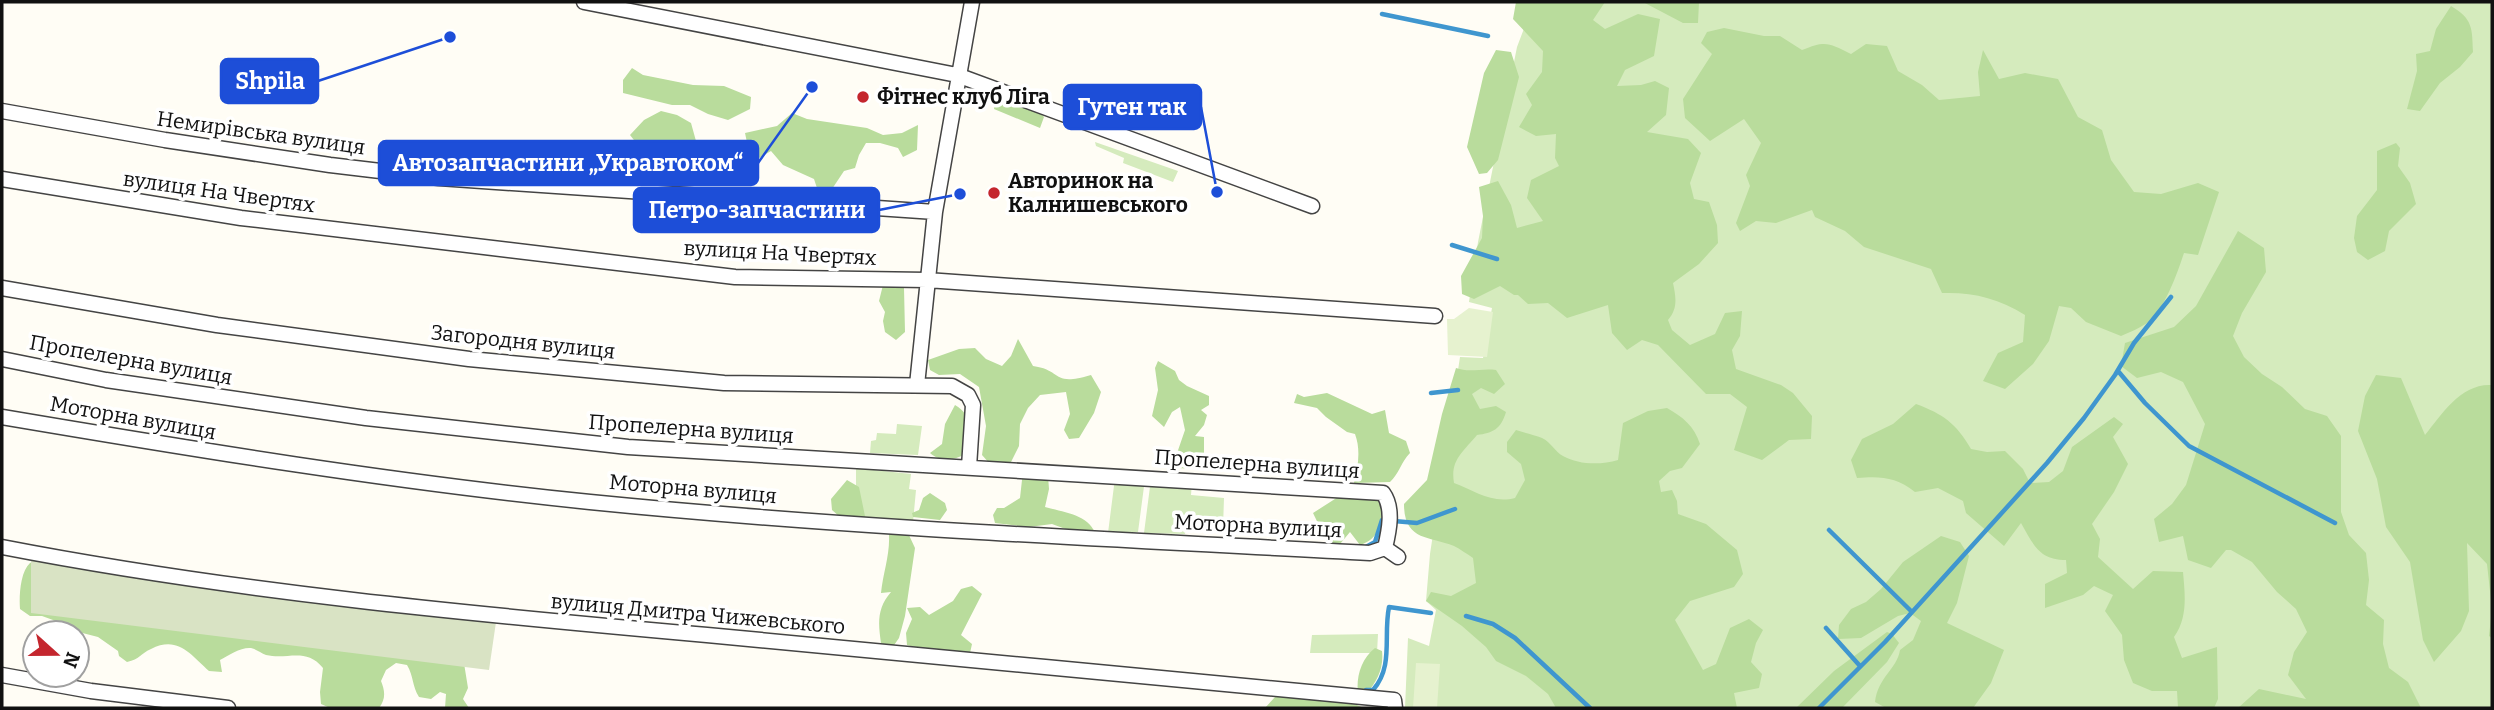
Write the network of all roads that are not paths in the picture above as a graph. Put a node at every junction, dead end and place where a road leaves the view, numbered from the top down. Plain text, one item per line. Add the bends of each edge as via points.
1 (584, 2) edge
2 (972, 2) edge
3 (633, 6) edge
4 (957, 75) junction
5 (2, 111) edge
6 (2, 179) edge
7 (1312, 206) dead end
8 (935, 212) junction
9 (927, 280) junction
10 (2, 288) edge
11 (1435, 316) dead end
12 (2, 359) edge
13 (917, 385) junction
14 (2, 417) edge
15 (969, 467) junction
16 (2, 547) edge
17 (1385, 548) junction
18 (1398, 557) dead end
19 (2, 675) edge
20 (1395, 704) edge
21 (228, 708) edge

1 - 3 street
2 - 4 street
3 - 4 street
4 - 7 street
4 - 8 street
5 - 8 street, Немирівська вулиця via 206,147 439,178
6 - 9 street, вулиця На Чвертях via 241,218 735,277
8 - 9 street
9 - 11 street, вулиця На Чвертях
9 - 13 street
10 - 13 street, Загородня вулиця via 217,325 469,359 724,383
12 - 15 street, Пропелерна вулиця via 106,380 353,416 614,446
13 - 15 street, Загородня вулиця via 952,386 968,395 973,405
14 - 17 street, Моторна вулиця via 257,460 589,502 925,529 1370,554
15 - 17 street, Пропелерна вулиця via 1383,493 1390,502
16 - 20 street, вулиця Дмитра Чижевського via 122,570 540,620
17 - 18 street
19 - 21 street

